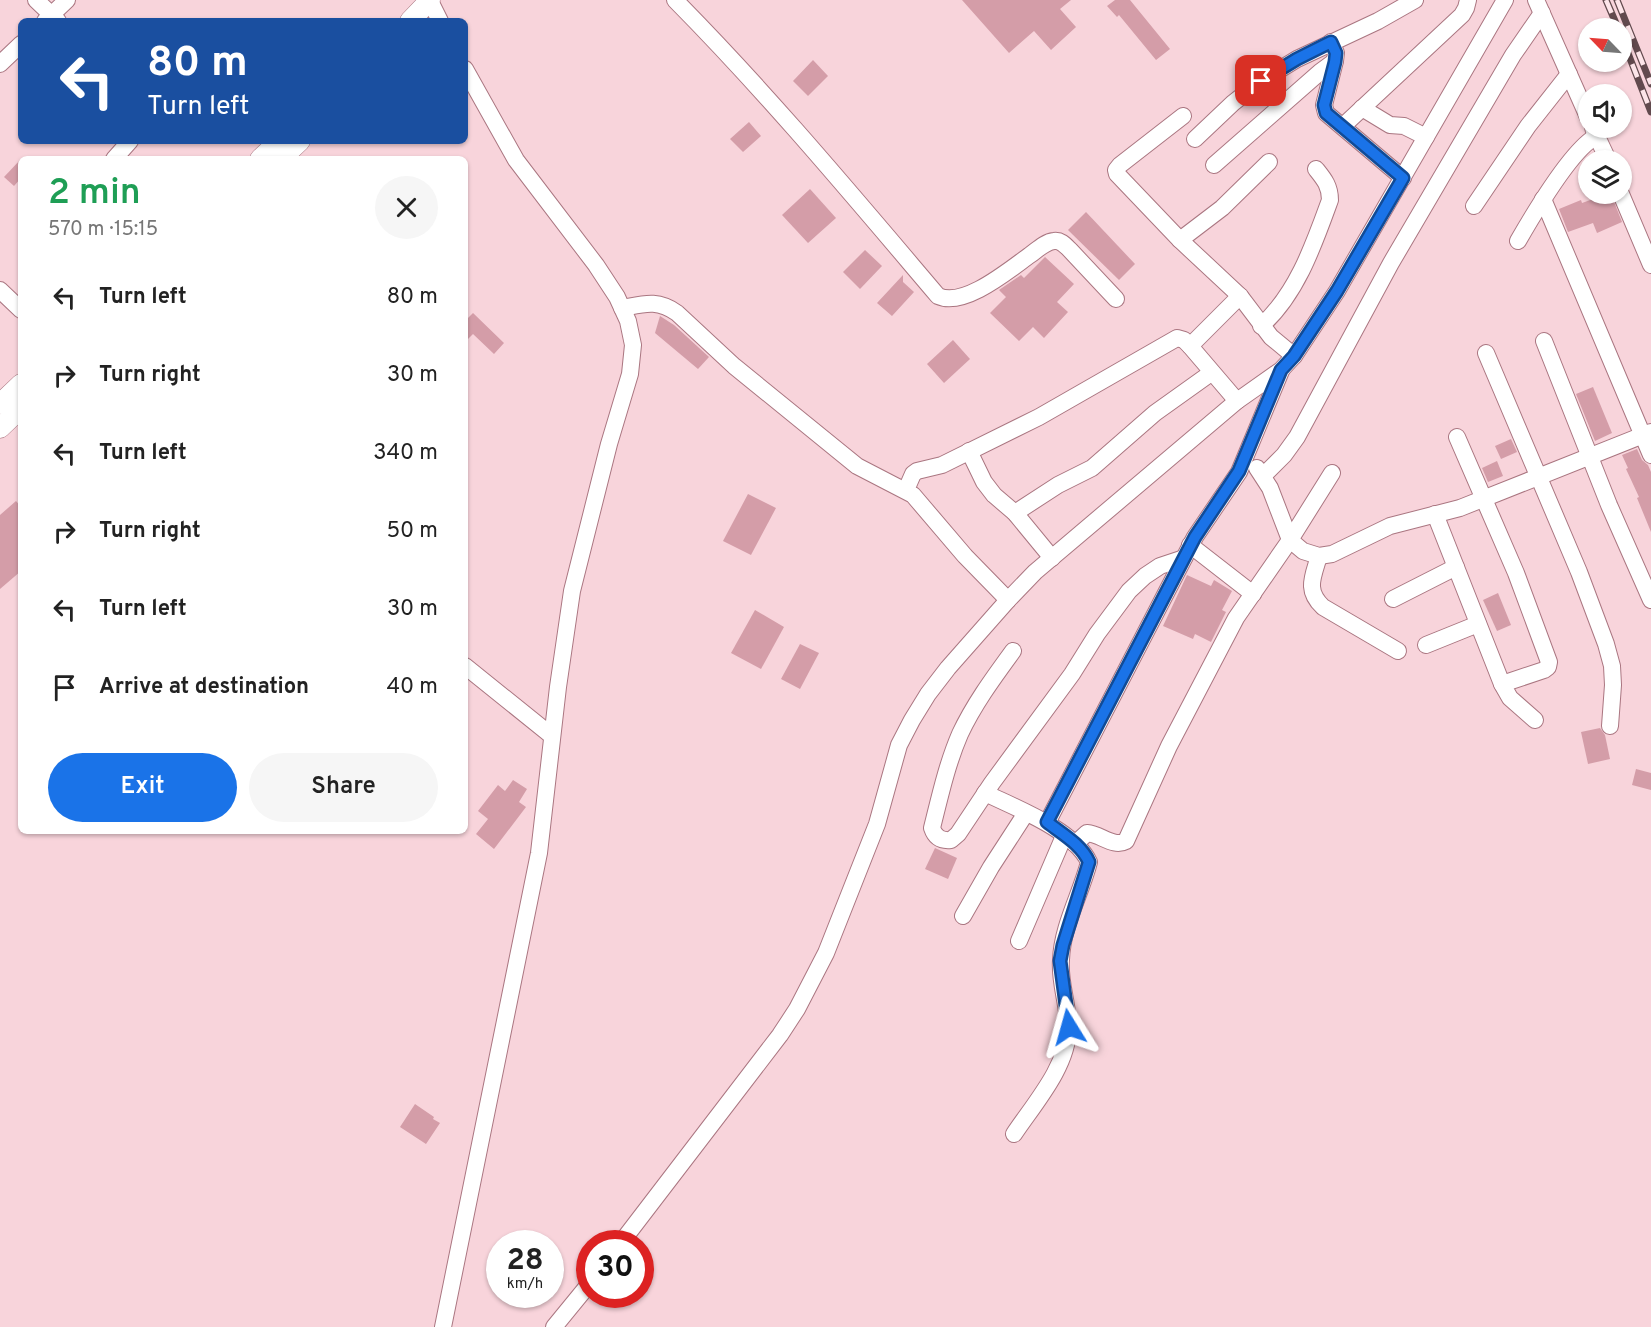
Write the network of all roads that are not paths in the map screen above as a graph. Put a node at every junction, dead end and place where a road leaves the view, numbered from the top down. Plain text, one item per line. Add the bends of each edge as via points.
1 (36, 0) edge
2 (67, 0) edge
3 (430, 0) edge
4 (675, 0) edge
5 (1415, 0) edge
6 (1468, 0) edge
7 (1505, 0) edge
8 (1539, 7) edge
9 (51, 18) edge
10 (53, 18) edge
11 (413, 18) edge
12 (439, 18) edge
13 (1331, 42) junction
14 (18, 47) edge
15 (1335, 62) junction
16 (0, 64) edge
17 (468, 74) edge
18 (1569, 74) junction
19 (1578, 94) edge
20 (1362, 108) junction
21 (1183, 116) dead end
22 (1343, 126) junction
23 (1426, 137) junction
24 (1590, 138) edge
25 (1195, 139) dead end
26 (127, 144) edge
27 (296, 144) edge
28 (283, 154) edge
29 (117, 156) edge
30 (1269, 162) dead end
31 (1214, 165) dead end
32 (1316, 169) dead end
33 (1403, 178) junction
34 (1544, 199) junction
35 (1625, 204) edge
36 (1474, 206) dead end
37 (1180, 240) junction
38 (1518, 241) dead end
39 (1651, 265) edge
40 (0, 290) edge
41 (1116, 298) dead end
42 (1246, 303) junction
43 (18, 307) edge
44 (622, 308) junction
45 (1261, 326) junction
46 (1544, 341) dead end
47 (1187, 343) junction
48 (1486, 353) dead end
49 (1294, 356) junction
50 (1281, 370) junction
51 (1211, 373) junction
52 (18, 387) edge
53 (1237, 401) junction
54 (0, 404) edge
55 (18, 411) edge
56 (0, 429) edge
57 (1647, 434) edge
58 (1457, 437) dead end
59 (969, 450) junction
60 (1651, 455) edge
61 (1246, 457) junction
62 (1591, 457) junction
63 (1332, 473) dead end
64 (1263, 476) junction
65 (1538, 477) junction
66 (909, 482) junction
67 (1484, 498) junction
68 (1015, 513) junction
69 (1435, 514) junction
70 (1290, 540) junction
71 (1187, 551) junction
72 (1319, 556) junction
73 (1052, 558) junction
74 (1456, 567) junction
75 (1253, 594) junction
76 (1393, 599) dead end
77 (1008, 600) junction
78 (1651, 600) edge
79 (1478, 624) junction
80 (1426, 645) dead end
81 (1013, 651) dead end
82 (1398, 651) dead end
83 (468, 668) edge
84 (1502, 684) junction
85 (1535, 720) dead end
86 (1610, 726) dead end
87 (552, 736) junction
88 (986, 793) junction
89 (1026, 813) junction
90 (1047, 822) junction
91 (1070, 840) junction
92 (963, 915) dead end
93 (1019, 941) dead end
94 (1014, 1134) dead end
95 (631, 1230) edge
96 (576, 1300) edge
97 (443, 1327) edge
98 (554, 1327) edge

1 - 9 street
2 - 10 street
3 - 11 main road
3 - 12 street
4 - 41 street via 837,177 938,296 946,300 980,289 1042,246 1056,241 1062,242
5 - 13 street
6 - 20 street via 1462,15
7 - 23 street
8 - 18 street
8 - 64 street via 1391,263 1297,437
13 - 15 street
13 - 25 street via 1261,81
14 - 16 street
15 - 22 street via 1324,105 1326,113
15 - 31 street
17 - 44 street via 516,160 596,265
18 - 19 street
18 - 36 street
20 - 22 street
20 - 23 street via 1383,123 1411,128
21 - 37 street via 1116,170
22 - 33 street
23 - 33 street
24 - 34 street
26 - 29 street
27 - 28 main road
30 - 37 street
32 - 45 street via 1326,181 1330,200 1303,266 1286,297
33 - 49 street
34 - 38 street
34 - 57 street
35 - 39 street
37 - 42 street
40 - 43 street
42 - 45 street
42 - 47 street
44 - 66 street via 656,303 666,306 856,466 881,480
44 - 87 street via 633,345 630,374 572,591
45 - 49 street
46 - 62 street
47 - 51 street
47 - 59 street via 1180,338 1170,342 1039,417
48 - 65 street
49 - 50 street
50 - 53 street
50 - 61 street
51 - 53 street
51 - 68 street via 1155,413 1092,468
52 - 54 main road
53 - 73 street
55 - 56 main road
57 - 60 street
57 - 62 street
58 - 67 street
59 - 66 street via 933,469 921,469
59 - 68 street via 984,482
61 - 64 street
61 - 71 street
62 - 65 street
62 - 78 street
63 - 70 street
64 - 70 street
65 - 67 street
65 - 86 street via 1606,644 1613,685
66 - 77 street via 965,556
67 - 69 street
67 - 84 street via 1550,662 1544,670
68 - 73 street
69 - 72 street via 1390,526 1332,554
69 - 74 street
70 - 72 street
70 - 75 street
71 - 75 street
71 - 88 street via 1145,576 1129,591
71 - 90 street
72 - 82 street via 1311,586 1316,600
73 - 77 street
74 - 76 street
74 - 79 street
75 - 91 street via 1236,618 1169,746 1126,841 1114,843 1088,833
77 - 95 street via 948,668 912,720 899,746 877,824 826,953 797,1009
79 - 80 street
79 - 84 street
81 - 88 street via 961,732 945,775 932,828 934,834 951,840
83 - 87 street
84 - 85 street via 1510,698
87 - 97 street via 539,853
88 - 89 street
89 - 90 street
89 - 92 street
90 - 91 street
91 - 93 street
91 - 94 street via 1089,862 1060,961 1069,1027 1067,1045 1062,1060
96 - 98 street

